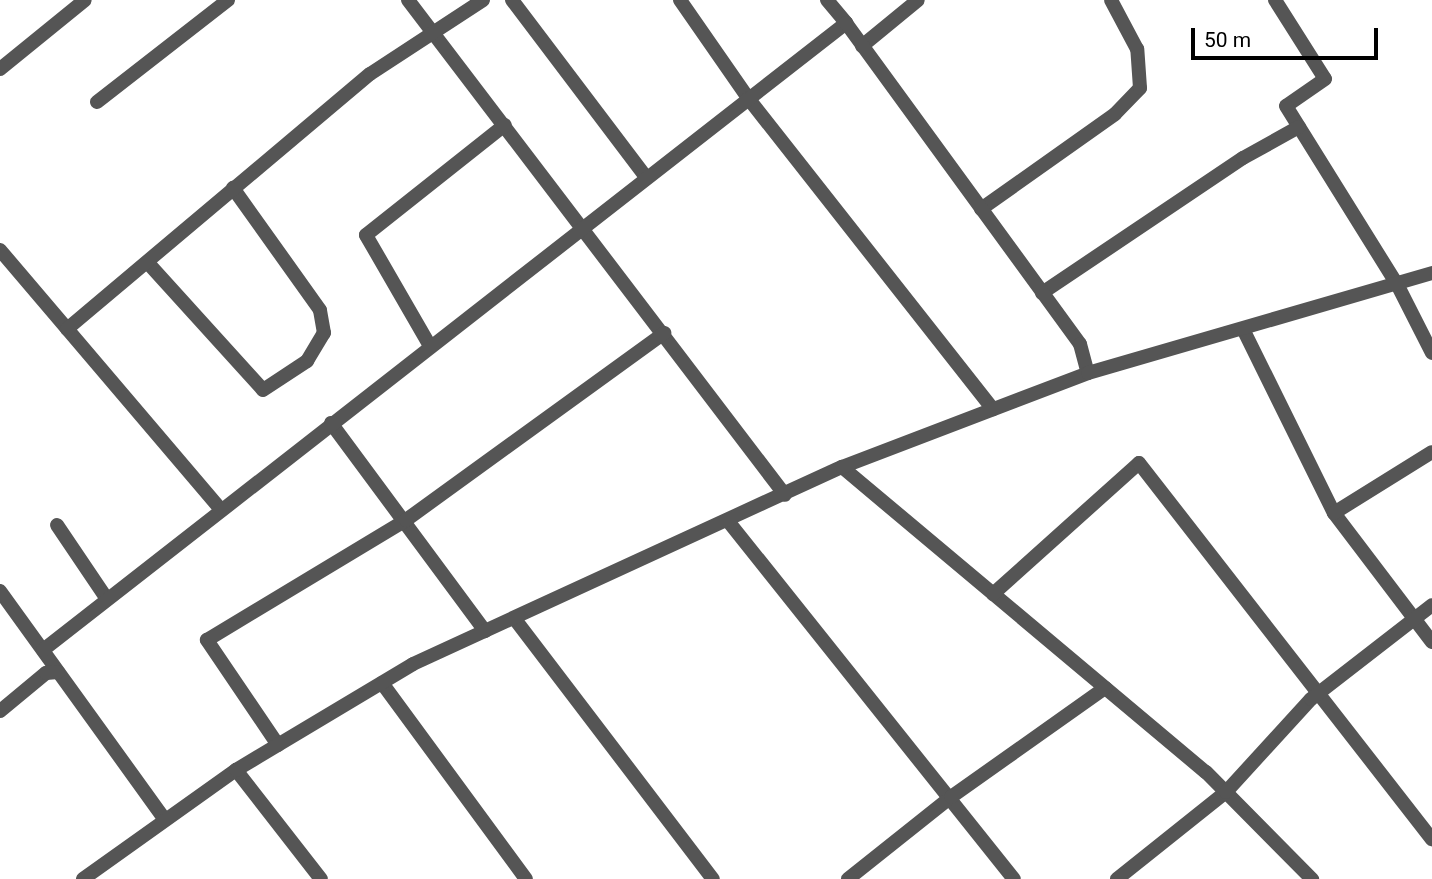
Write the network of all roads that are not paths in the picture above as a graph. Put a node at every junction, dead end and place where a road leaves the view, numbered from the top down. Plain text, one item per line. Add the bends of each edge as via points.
1 (85, 0) edge
2 (228, 0) edge
3 (408, 0) edge
4 (483, 0) edge
5 (512, 0) edge
6 (680, 0) edge
7 (827, 0) edge
8 (918, 0) edge
9 (1111, 0) edge
10 (1275, 0) edge
11 (846, 23) junction
12 (433, 33) junction
13 (862, 46) junction
14 (0, 69) edge
15 (748, 99) junction
16 (97, 102) dead end
17 (505, 125) junction
18 (1299, 127) junction
19 (646, 177) junction
20 (233, 188) junction
21 (981, 209) junction
22 (583, 226) junction
23 (0, 250) edge
24 (148, 263) junction
25 (1432, 273) edge
26 (1398, 286) junction
27 (1042, 293) junction
28 (67, 329) junction
29 (1243, 330) junction
30 (664, 333) junction
31 (430, 346) junction
32 (1432, 353) edge
33 (1087, 373) junction
34 (993, 409) junction
35 (331, 423) junction
36 (1432, 452) edge
37 (842, 467) junction
38 (785, 495) junction
39 (221, 510) junction
40 (1334, 513) junction
41 (406, 520) junction
42 (728, 521) junction
43 (57, 525) dead end
44 (0, 591) edge
45 (993, 594) junction
46 (107, 599) junction
47 (1432, 605) edge
48 (514, 618) junction
49 (1414, 618) junction
50 (485, 631) junction
51 (1432, 642) edge
52 (43, 650) junction
53 (58, 672) junction
54 (382, 683) junction
55 (1105, 688) junction
56 (1319, 694) junction
57 (0, 712) edge
58 (278, 745) junction
59 (236, 770) junction
60 (1226, 792) junction
61 (951, 797) junction
62 (163, 817) junction
63 (1432, 840) edge
64 (101, 874) edge
65 (83, 879) edge
66 (321, 879) edge
67 (526, 879) edge
68 (713, 879) edge
69 (848, 879) edge
70 (1014, 879) edge
71 (1117, 879) edge
72 (1312, 879) edge

1 - 14 street
2 - 16 street
3 - 12 street
4 - 12 street
5 - 19 street
6 - 15 street
7 - 11 street
8 - 13 street
9 - 21 street via 1137,50 1140,88 1115,114
10 - 18 street via 1325,79 1286,106
11 - 13 street
11 - 15 street
12 - 17 street
12 - 20 street via 370,74
13 - 21 street
15 - 19 street
15 - 34 street
17 - 22 street
17 - 31 street via 366,235
18 - 26 street
18 - 27 street
19 - 22 street
20 - 24 street
20 - 24 street via 320,310 321,345 307,361 263,390
21 - 27 street
22 - 30 street
22 - 31 street
23 - 28 street
24 - 28 street
25 - 26 street
26 - 29 street
26 - 32 street
27 - 33 street via 1080,344
28 - 39 street
29 - 33 street
29 - 40 street
30 - 38 street
30 - 41 street
31 - 35 street
33 - 34 street
34 - 37 street
35 - 39 street
35 - 41 street
36 - 40 street
37 - 38 street
37 - 45 street
38 - 42 street
39 - 46 street
40 - 49 street
41 - 50 street
41 - 58 street via 207,640
42 - 48 street
42 - 61 street
43 - 46 street
44 - 52 street
45 - 55 street
45 - 56 street via 1139,463
46 - 52 street
47 - 49 street
48 - 50 street
48 - 68 street
49 - 51 street
49 - 56 street
50 - 54 street
52 - 53 street
53 - 57 street via 46,673
53 - 62 street
54 - 58 street
54 - 67 street
55 - 60 street
55 - 61 street
56 - 60 street
56 - 63 street
58 - 59 street
59 - 62 street
59 - 66 street
60 - 71 street
60 - 72 street
61 - 69 street
61 - 70 street
62 - 64 street
64 - 65 street

